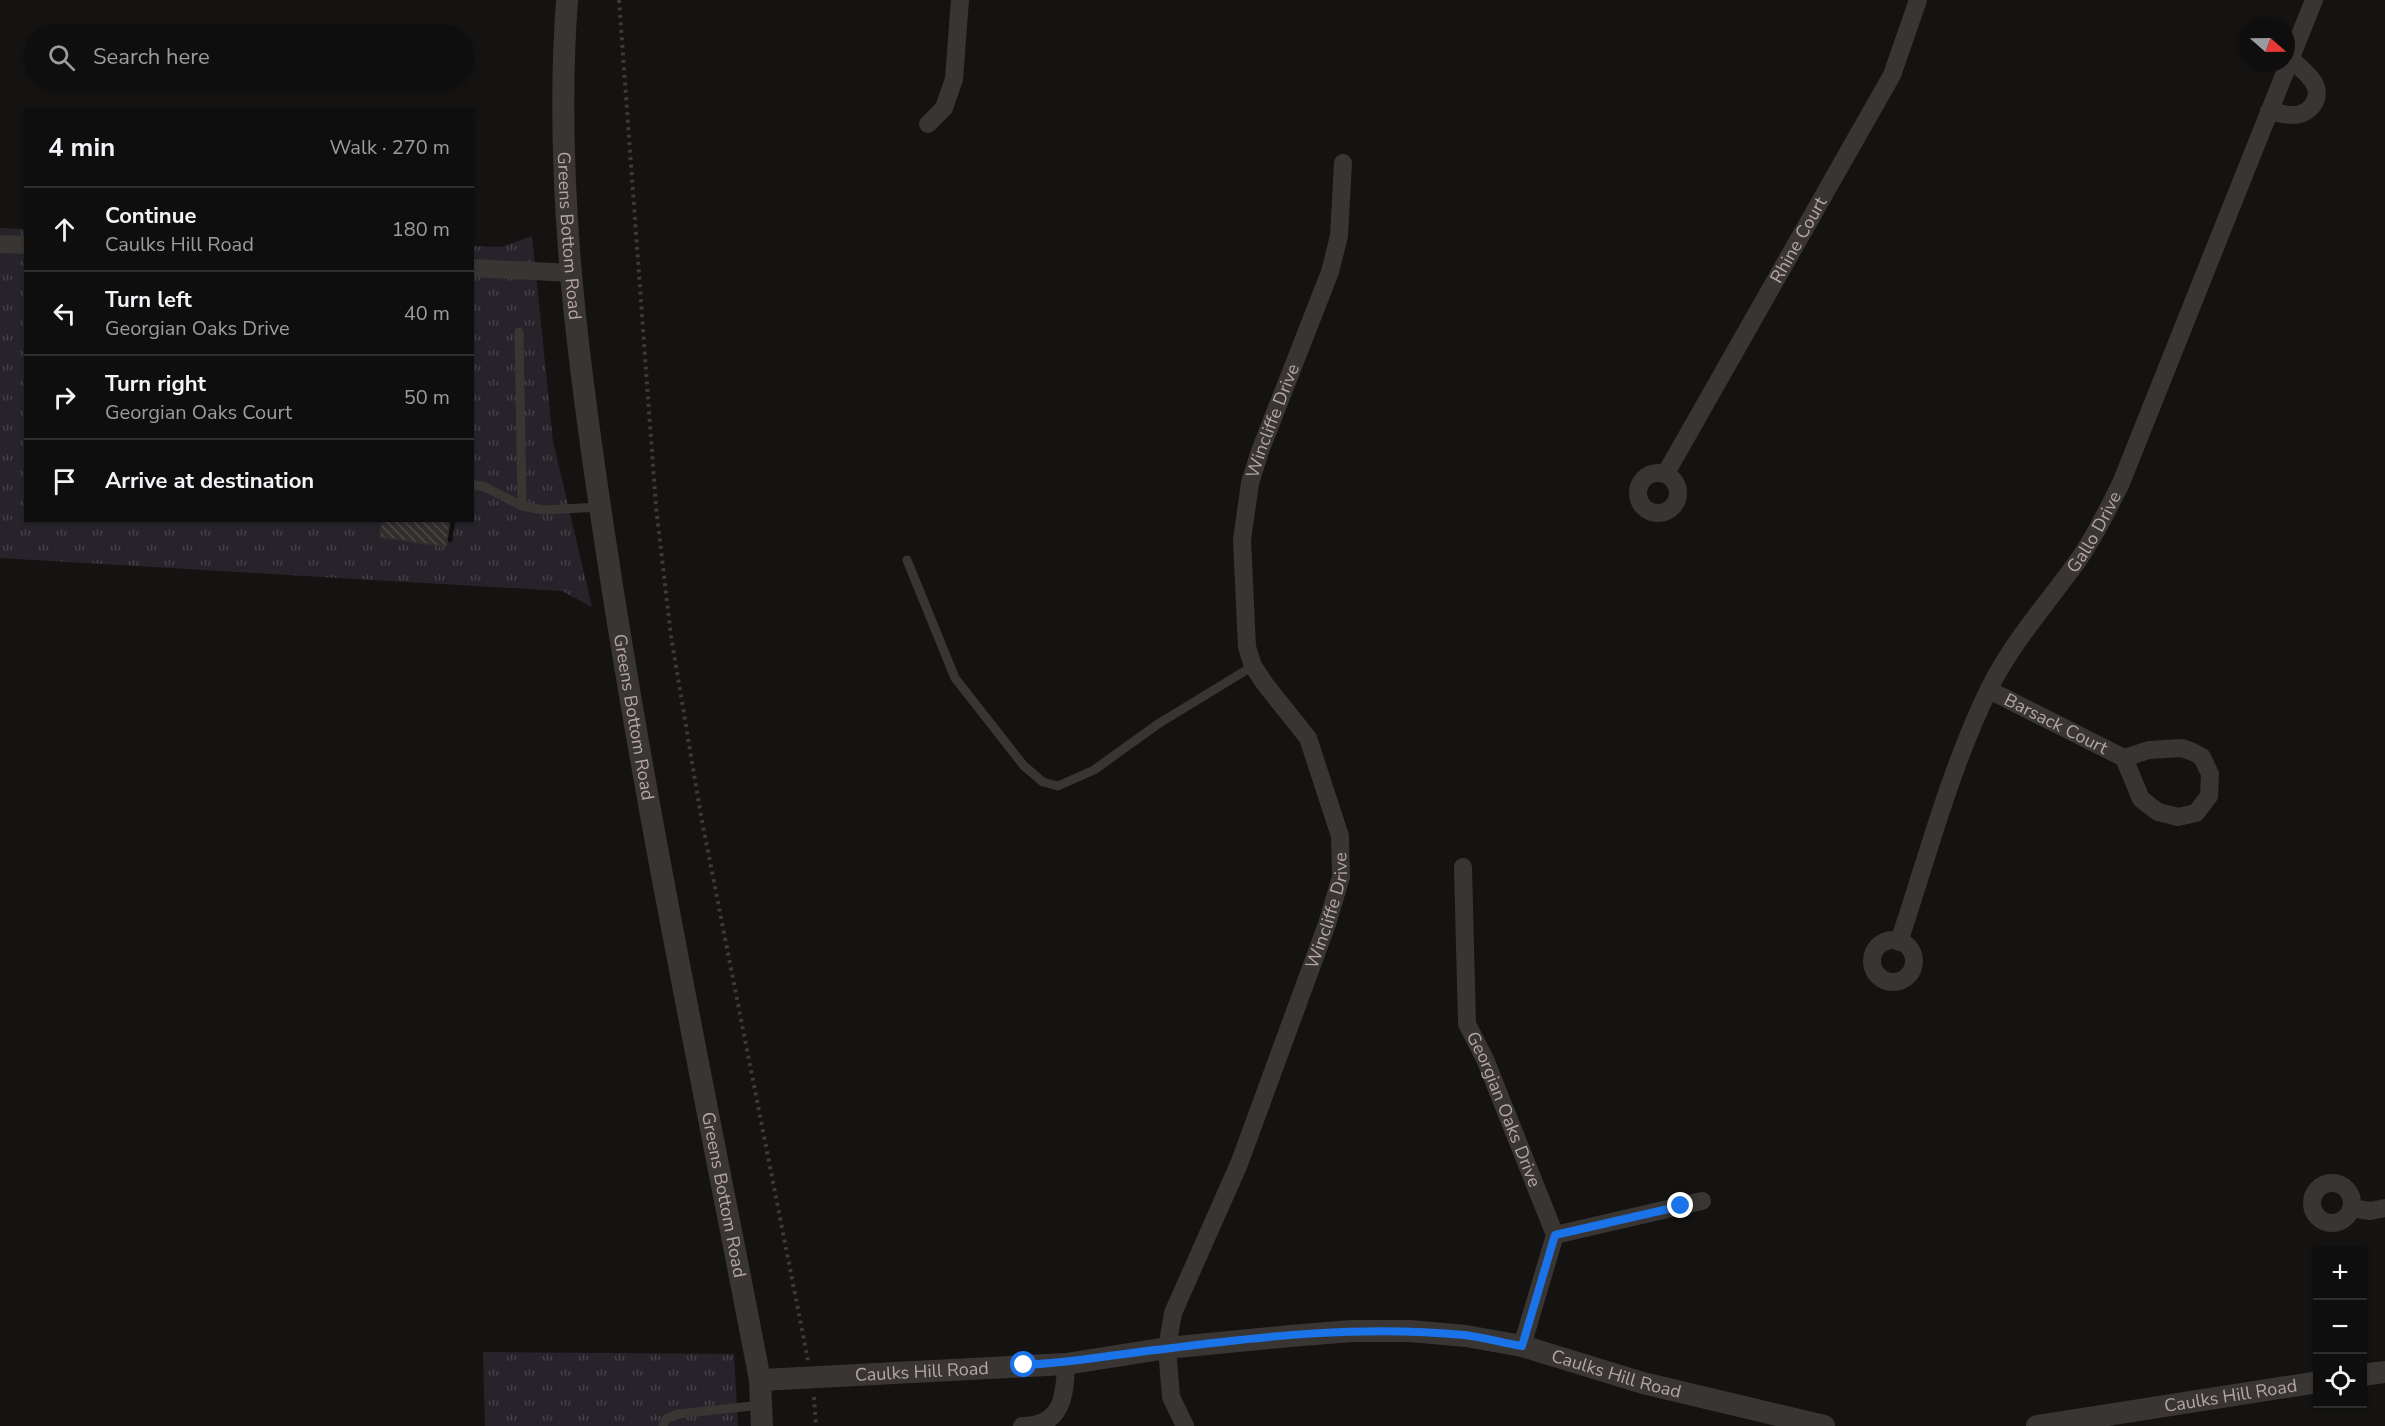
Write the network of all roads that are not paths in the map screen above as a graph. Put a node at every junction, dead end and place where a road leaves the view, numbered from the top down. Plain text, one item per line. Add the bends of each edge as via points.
1 (567, 0) edge
2 (960, 0) edge
3 (1918, 0) edge
4 (2314, 0) edge
5 (2295, 49) edge
6 (2295, 63) edge
7 (2286, 72) edge
8 (2269, 111) junction
9 (928, 124) dead end
10 (1343, 163) dead end
11 (0, 244) edge
12 (24, 245) edge
13 (474, 268) edge
14 (571, 273) junction
15 (519, 332) dead end
16 (1666, 473) dead end
17 (474, 484) edge
18 (522, 506) junction
19 (600, 507) junction
20 (907, 560) dead end
21 (1253, 666) junction
22 (1989, 690) junction
23 (2124, 758) junction
24 (1463, 867) dead end
25 (1899, 942) dead end
26 (1702, 1201) dead end
27 (2351, 1208) dead end
28 (2385, 1208) edge
29 (1555, 1235) junction
30 (1522, 1346) junction
31 (1167, 1348) junction
32 (1066, 1364) junction
33 (2385, 1372) edge
34 (2367, 1374) edge
35 (760, 1380) junction
36 (2313, 1383) edge
37 (761, 1416) edge
38 (663, 1426) edge
39 (1022, 1426) edge
40 (1185, 1426) edge
41 (1824, 1426) edge
42 (2037, 1426) edge

1 - 14 street, Greens Bottom Road via 562,67 563,142
2 - 9 street via 954,79 944,108
3 - 16 street, Rhine Court via 1892,75
4 - 5 street, Gallo Drive
6 - 8 street via 2315,85 2315,104 2295,115
7 - 8 street, Gallo Drive
8 - 22 street, Gallo Drive via 2121,483 2075,565 2016,641
10 - 21 street, Wincliffe Drive via 1339,236 1330,272 1250,483 1242,540 1247,647
11 - 12 street
13 - 14 street
14 - 19 street, Greens Bottom Road via 585,412
15 - 18 lane
17 - 18 lane
18 - 19 lane via 544,510
19 - 35 street, Greens Bottom Road via 644,781
20 - 21 lane via 956,678 1024,766 1043,782 1058,786 1094,770 1158,724
21 - 31 street, Wincliffe Drive via 1308,738 1340,836 1341,877 1239,1164 1173,1313
22 - 23 street, Barsack Court
22 - 25 street, Gallo Drive via 1961,758
23 - 23 street, Barsack Court via 2141,798 2158,812 2178,817 2196,813 2209,796 2210,774 2202,757 2193,752 2182,748 2149,750
24 - 29 street, Georgian Oaks Drive via 1467,1024 1485,1059
26 - 29 street
27 - 28 street
29 - 30 street
30 - 31 street, Caulks Hill Road via 1410,1331 1352,1331
30 - 41 street, Caulks Hill Road via 1643,1383
31 - 32 street, Caulks Hill Road
31 - 40 street, Wincliffe Drive via 1171,1398
32 - 35 street, Caulks Hill Road
32 - 39 street via 1059,1410 1044,1422
33 - 34 street
35 - 37 street, Greens Bottom Road
36 - 42 street, Caulks Hill Road
37 - 38 lane via 678,1414 666,1419

